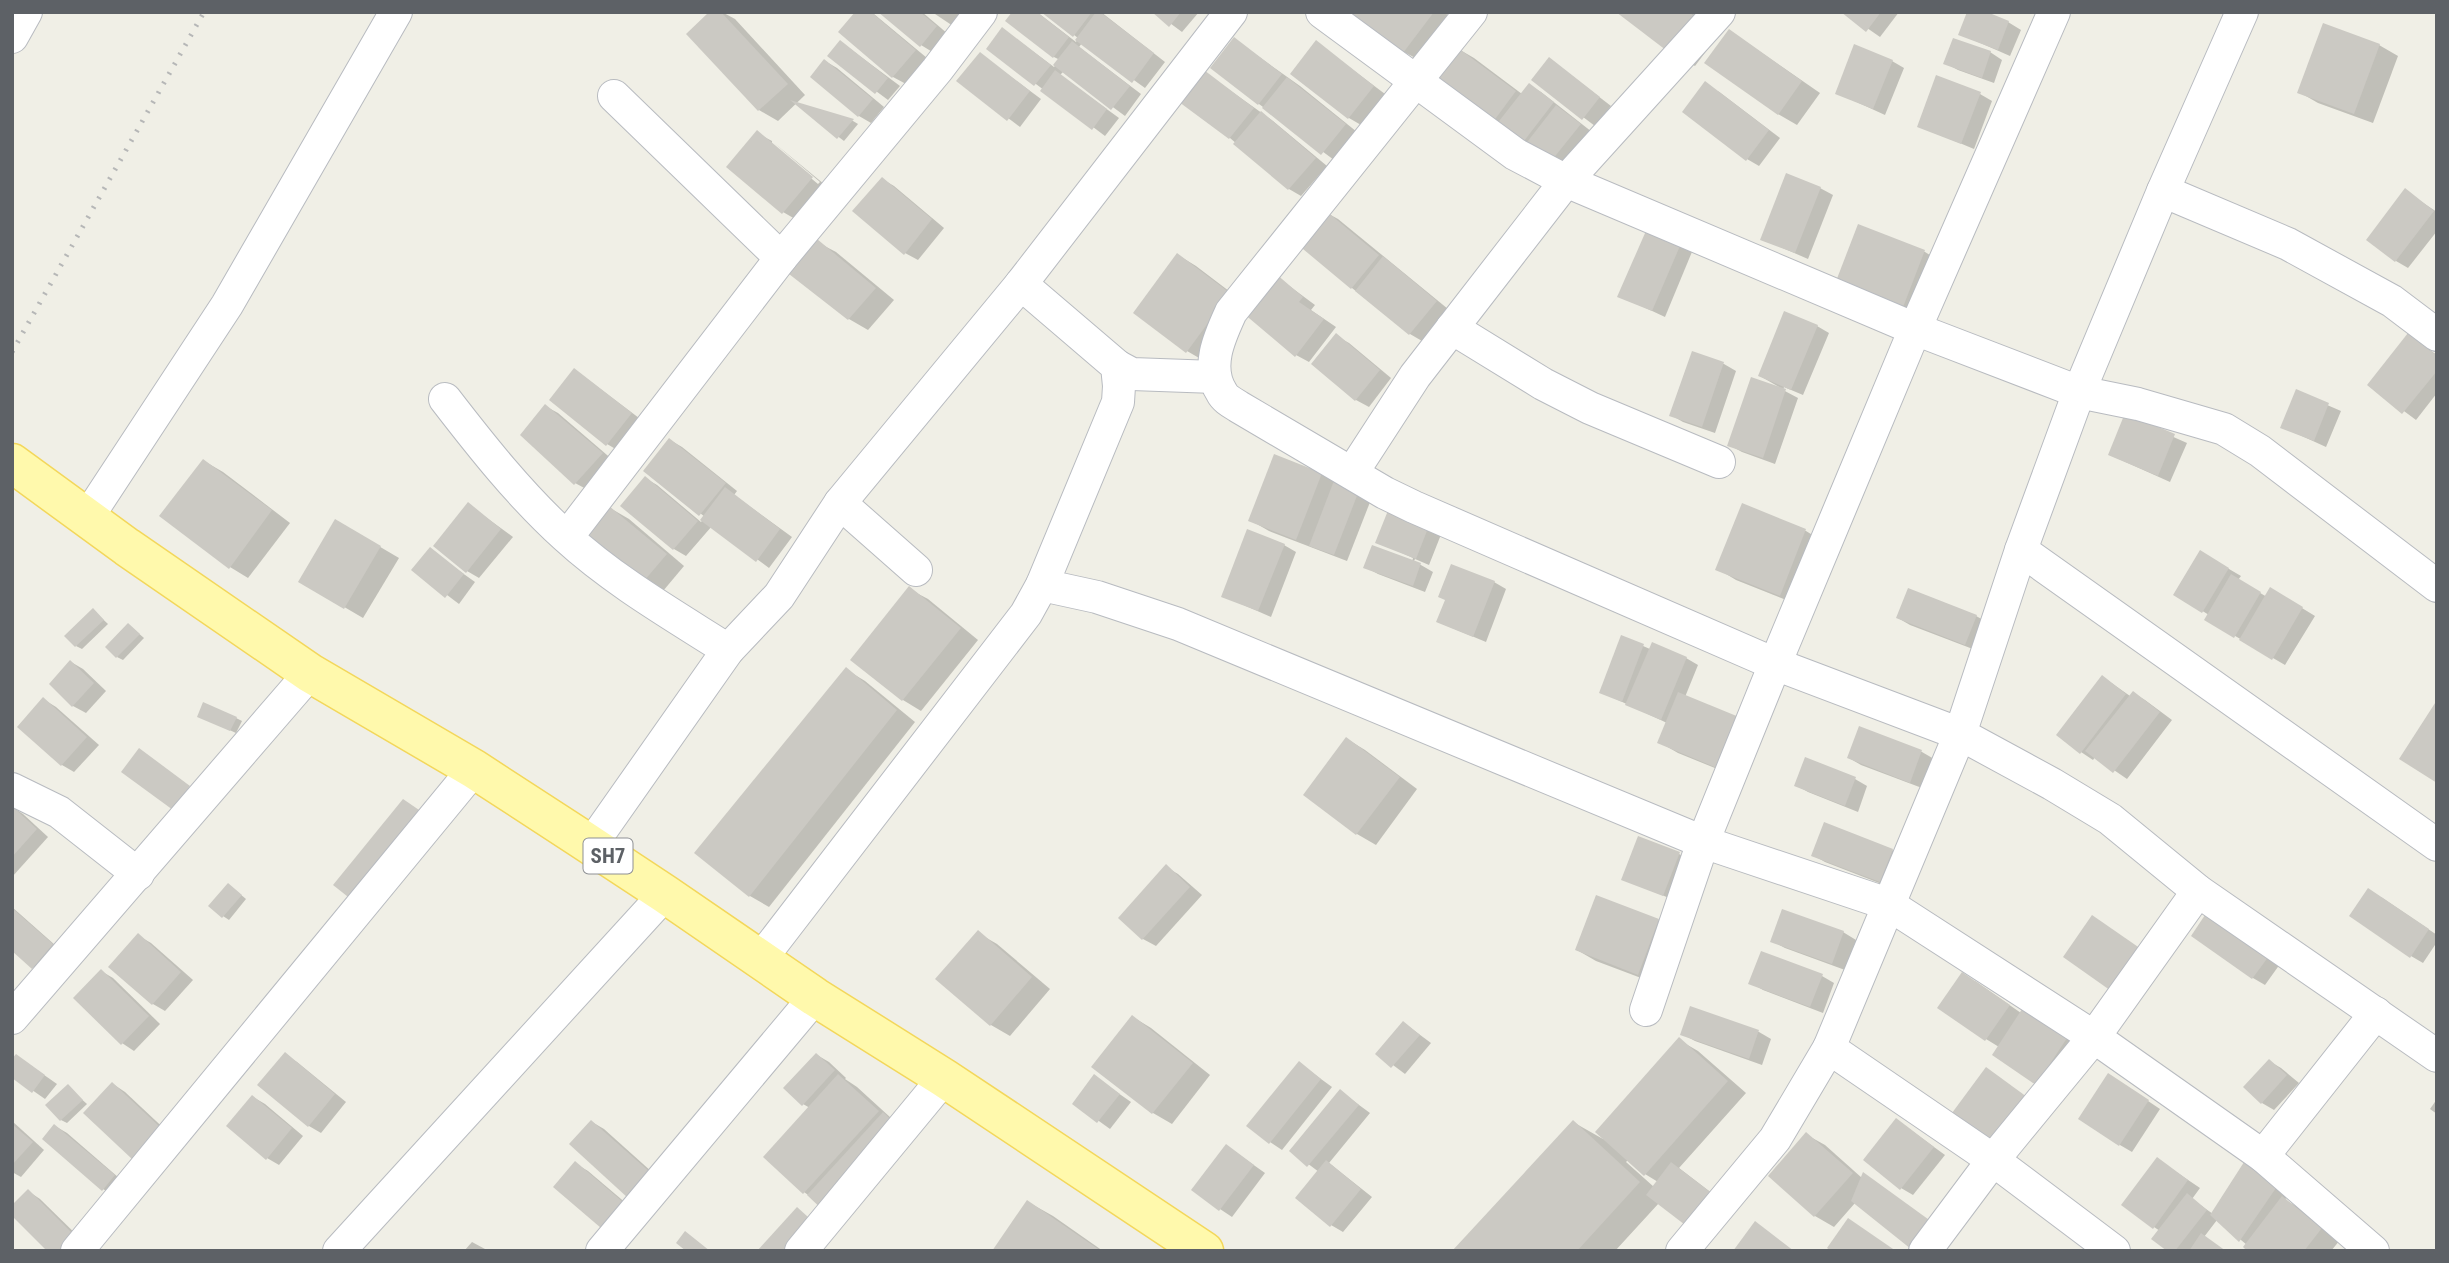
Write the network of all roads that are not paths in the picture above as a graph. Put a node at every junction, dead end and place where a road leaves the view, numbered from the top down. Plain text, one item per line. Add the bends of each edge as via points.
1 (26, 12) edge
2 (396, 12) edge
3 (981, 12) edge
4 (1231, 12) edge
5 (1322, 12) edge
6 (1471, 12) edge
7 (1719, 12) edge
8 (2054, 12) edge
9 (2242, 12) edge
10 (12, 37) edge
11 (1415, 82) junction
12 (614, 96) dead end
13 (1566, 181) junction
14 (2163, 191) junction
15 (780, 258) junction
16 (1021, 284) junction
17 (1452, 328) junction
18 (1915, 329) junction
19 (2437, 335) edge
20 (1117, 366) junction
21 (1215, 377) junction
22 (2079, 392) junction
23 (445, 399) dead end
24 (1719, 462) dead end
25 (12, 463) edge
26 (1352, 473) junction
27 (840, 503) junction
28 (87, 517) junction
29 (566, 537) junction
30 (2021, 550) junction
31 (916, 570) dead end
32 (1042, 585) junction
33 (2437, 586) edge
34 (728, 650) junction
35 (1775, 664) junction
36 (310, 673) junction
37 (1960, 734) junction
38 (474, 769) junction
39 (12, 789) edge
40 (1703, 842) junction
41 (591, 845) junction
42 (2437, 845) edge
43 (138, 874) junction
44 (2198, 891) junction
45 (665, 894) junction
46 (1888, 904) junction
47 (760, 960) junction
48 (815, 998) junction
49 (1646, 1010) dead end
50 (2376, 1013) junction
51 (12, 1018) edge
52 (2094, 1037) junction
53 (1829, 1048) junction
54 (2437, 1056) edge
55 (944, 1078) junction
56 (2263, 1156) junction
57 (1993, 1160) junction
58 (76, 1251) edge
59 (339, 1251) edge
60 (602, 1251) edge
61 (801, 1251) edge
62 (1204, 1251) edge
63 (1682, 1251) edge
64 (1925, 1251) edge
65 (2114, 1251) edge
66 (2373, 1251) edge

1 - 10 street
2 - 28 street via 227,305
3 - 15 street
4 - 16 street
5 - 11 street
6 - 11 street
7 - 13 street
8 - 18 street
9 - 14 street
11 - 13 street via 1515,154
11 - 21 street via 1231,312 1215,357
12 - 15 street
13 - 17 street
13 - 18 street
14 - 19 street via 2288,244 2392,301
14 - 22 street
15 - 29 street
16 - 20 street
16 - 27 street
17 - 24 street via 1590,408
17 - 26 street
18 - 22 street
18 - 35 street
20 - 21 street via 1132,374
20 - 32 street via 1118,402
21 - 26 street via 1222,395 1239,407
22 - 30 street
22 - 33 street via 2224,429 2260,451
23 - 29 street via 515,486
25 - 28 main road, SH7
26 - 35 street via 1385,493 1518,554
27 - 31 street
27 - 34 street via 779,596
28 - 36 main road, SH7
29 - 34 street via 646,598
30 - 37 street
30 - 42 street
32 - 40 street via 1097,597 1178,624
32 - 47 street via 1026,614
34 - 41 street
35 - 37 street
35 - 40 street
36 - 38 main road, SH7
36 - 43 street
37 - 44 street via 2110,819
37 - 46 street
38 - 41 main road, SH7
38 - 58 street
39 - 43 street via 59,812
40 - 46 street
40 - 49 street
41 - 45 main road, SH7
43 - 51 street
44 - 50 street
44 - 52 street
45 - 47 main road, SH7
45 - 59 street
46 - 52 street
46 - 53 street
47 - 48 main road, SH7
48 - 55 main road, SH7
48 - 60 street
50 - 54 street
50 - 56 street
52 - 56 street
52 - 57 street
53 - 57 street
53 - 63 street via 1775,1139
55 - 61 street
55 - 62 main road, SH7
56 - 66 street
57 - 64 street
57 - 65 street

